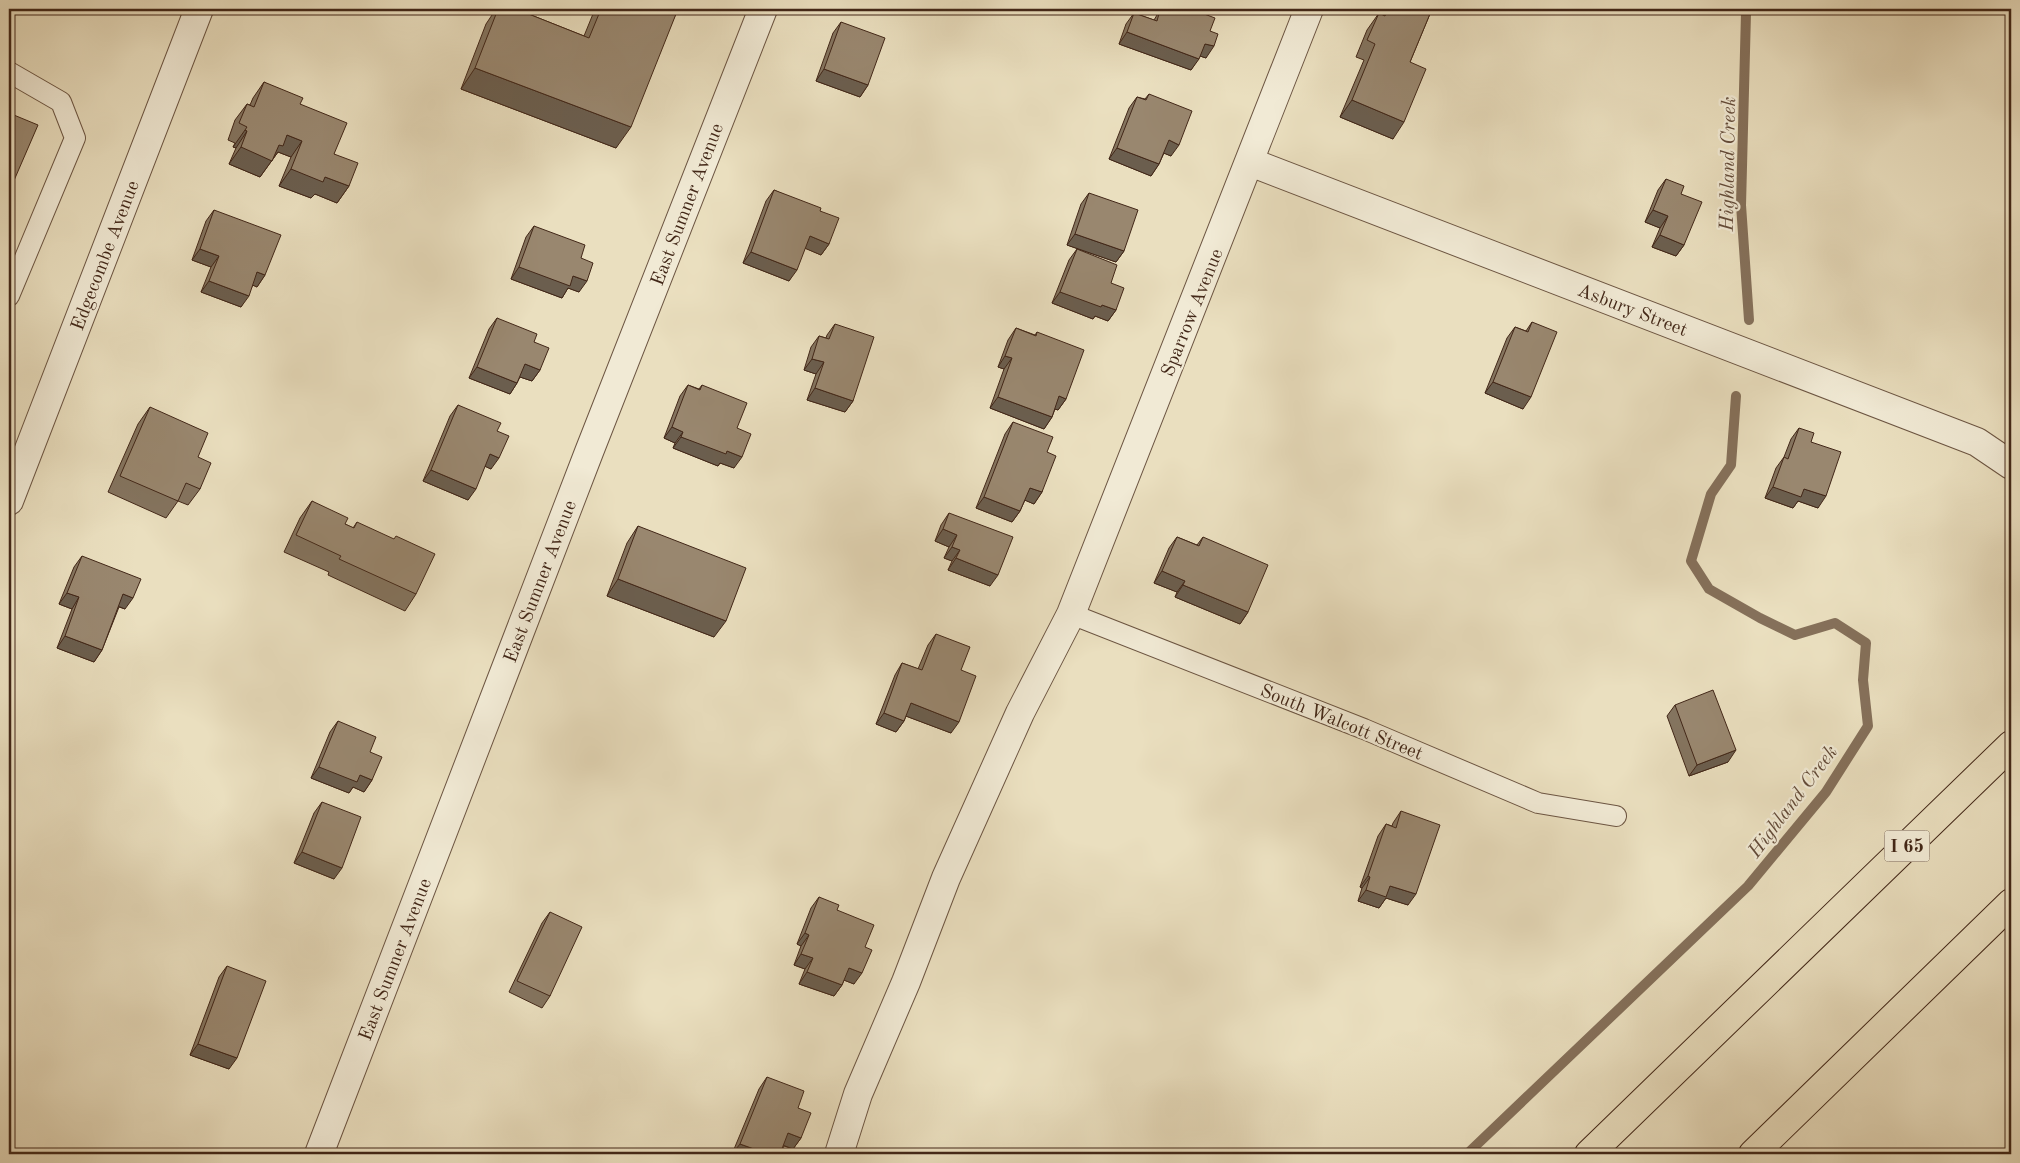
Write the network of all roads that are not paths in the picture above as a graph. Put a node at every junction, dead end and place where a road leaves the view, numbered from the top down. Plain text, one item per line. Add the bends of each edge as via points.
1 (199, 9) edge
2 (762, 9) edge
3 (1309, 9) edge
4 (9, 72) edge
5 (1250, 162) junction
6 (9, 296) edge
7 (2011, 465) edge
8 (9, 501) edge
9 (1071, 614) junction
10 (2011, 746) edge
11 (1616, 816) dead end
12 (2011, 903) edge
13 (319, 1154) edge
14 (839, 1154) edge
15 (1589, 1154) edge
16 (1753, 1154) edge

1 - 8 street, Edgecombe Avenue
2 - 13 street, East Sumner Avenue
3 - 5 street, Sparrow Avenue
4 - 6 lane via 62,102 75,138
5 - 7 street, Asbury Street via 1977,442
5 - 9 street, Sparrow Avenue
9 - 11 lane, South Walcott Street via 1364,729 1538,804
9 - 14 street, Sparrow Avenue via 1020,713 946,878 858,1094
10 - 15 highway, I 65
12 - 16 highway

